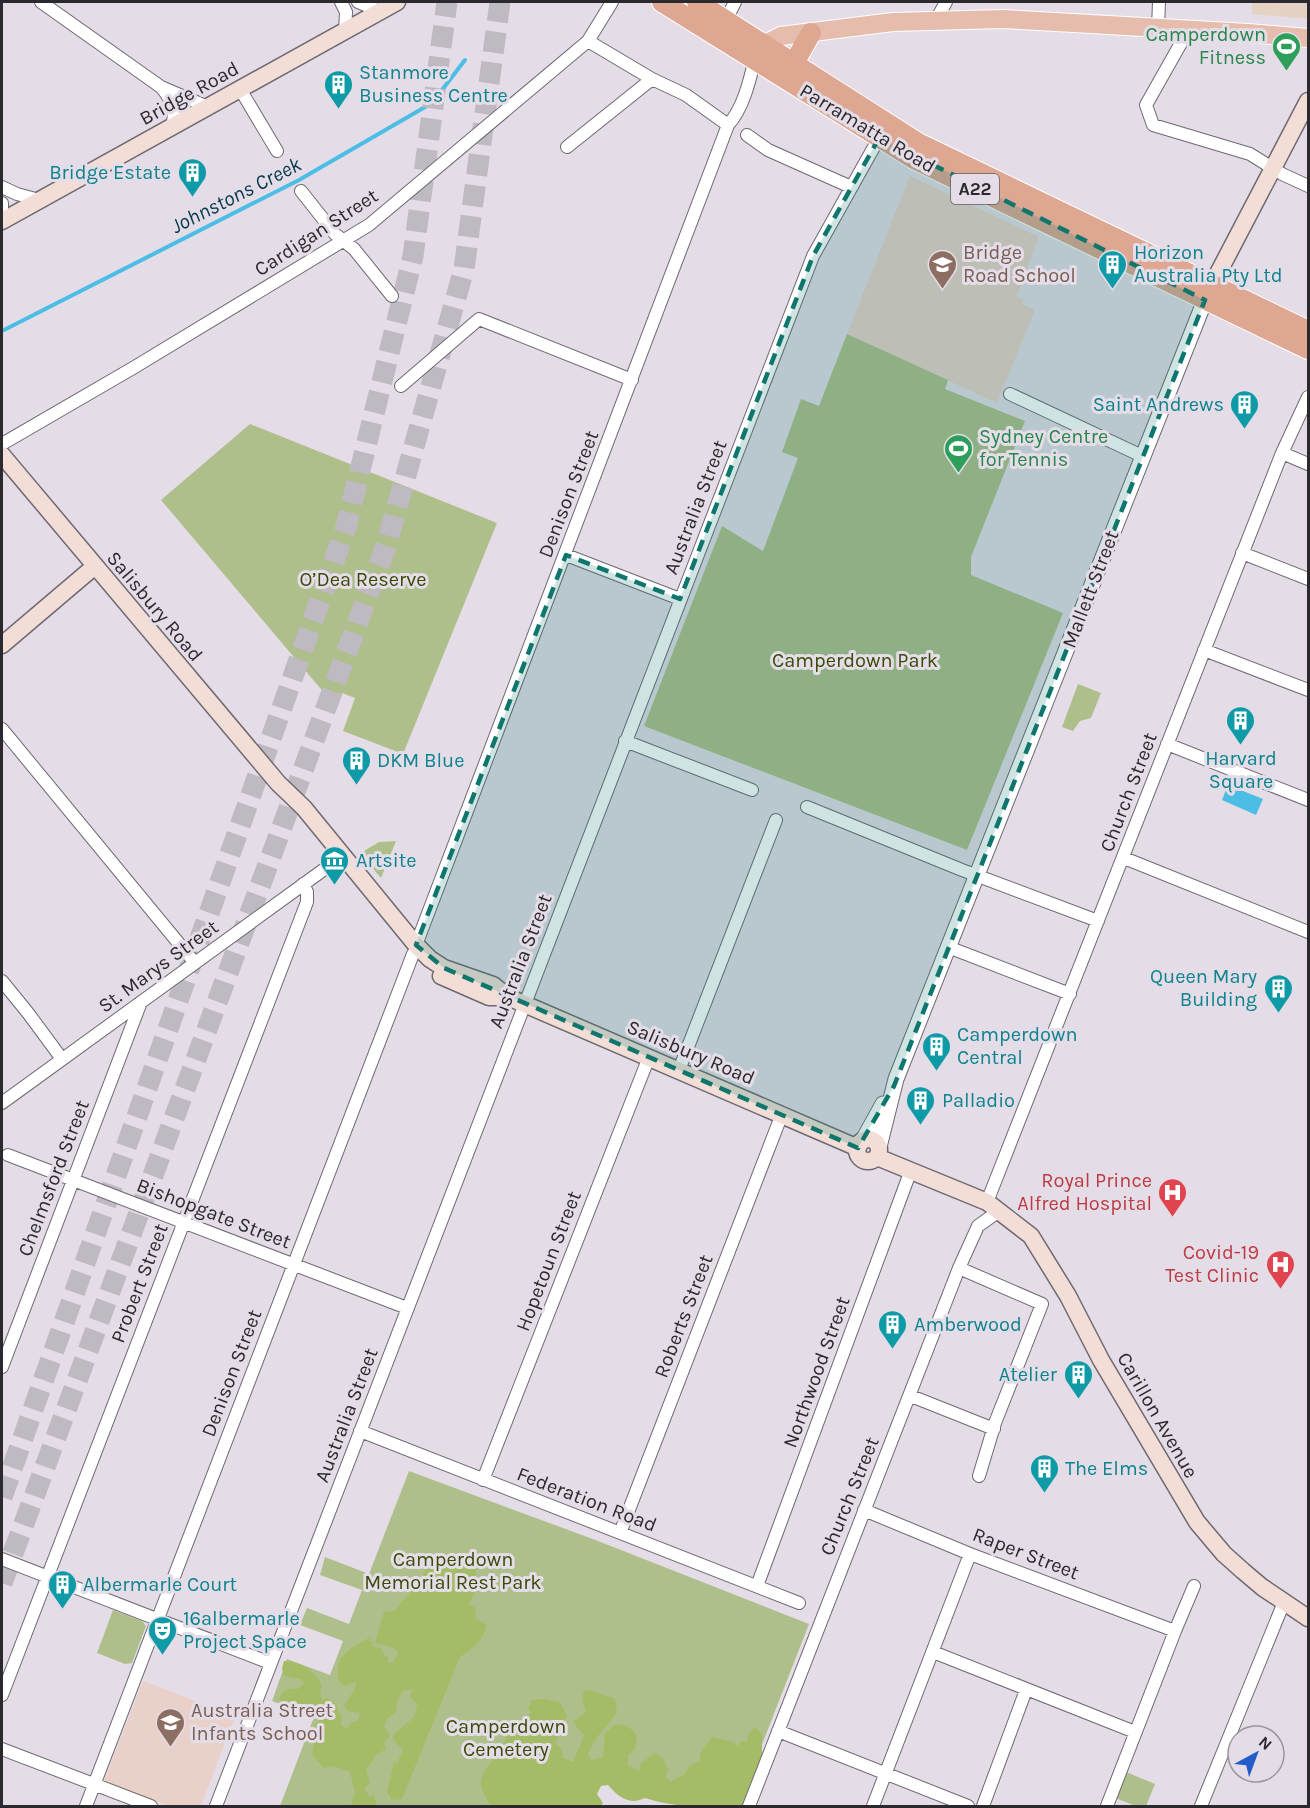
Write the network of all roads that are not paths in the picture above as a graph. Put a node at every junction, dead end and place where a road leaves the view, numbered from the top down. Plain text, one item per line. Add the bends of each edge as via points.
1 (41, 2) edge
2 (341, 2) edge
3 (358, 2) edge
4 (397, 2) edge
5 (612, 2) edge
6 (662, 2) edge
7 (697, 2) edge
8 (735, 2) edge
9 (946, 2) edge
10 (1159, 2) edge
11 (380, 11) junction
12 (726, 20) junction
13 (936, 20) junction
14 (1158, 28) junction
15 (1181, 29) junction
16 (345, 31) junction
17 (811, 33) junction
18 (1308, 38) edge
19 (588, 41) junction
20 (760, 51) junction
21 (794, 63) junction
22 (652, 78) junction
23 (161, 87) junction
24 (240, 89) junction
25 (1308, 101) edge
26 (208, 107) junction
27 (728, 125) junction
28 (171, 127) junction
29 (747, 135) dead end
30 (879, 138) junction
31 (567, 147) dead end
32 (276, 151) dead end
33 (1273, 168) junction
34 (1308, 186) edge
35 (2, 187) edge
36 (851, 187) junction
37 (301, 191) dead end
38 (39, 200) junction
39 (2, 203) edge
40 (2, 212) edge
41 (2, 221) edge
42 (344, 241) junction
43 (1209, 292) junction
44 (392, 296) dead end
45 (1308, 331) edge
46 (1308, 349) edge
47 (633, 380) junction
48 (401, 386) dead end
49 (1010, 394) dead end
50 (1308, 397) edge
51 (2, 444) edge
52 (1282, 453) junction
53 (2, 455) edge
54 (1142, 456) junction
55 (1308, 464) edge
56 (1242, 553) junction
57 (566, 555) junction
58 (94, 566) junction
59 (1308, 579) edge
60 (680, 599) junction
61 (2, 645) edge
62 (1204, 650) junction
63 (1308, 690) edge
64 (2, 729) edge
65 (625, 741) junction
66 (1167, 744) junction
67 (278, 783) junction
68 (752, 790) dead end
69 (1308, 800) edge
70 (807, 807) dead end
71 (776, 820) dead end
72 (1124, 858) junction
73 (337, 860) junction
74 (977, 876) junction
75 (303, 884) junction
76 (1098, 921) junction
77 (1308, 932) edge
78 (948, 947) junction
79 (415, 950) junction
80 (195, 963) junction
81 (2, 981) edge
82 (1070, 993) junction
83 (141, 1002) junction
84 (524, 1004) junction
85 (649, 1057) junction
86 (62, 1059) junction
87 (679, 1070) junction
88 (894, 1086) junction
89 (2, 1103) edge
90 (782, 1114) junction
91 (860, 1145) junction
92 (878, 1152) junction
93 (8, 1155) dead end
94 (911, 1170) junction
95 (74, 1180) junction
96 (993, 1206) junction
97 (184, 1222) junction
98 (294, 1265) junction
99 (959, 1268) junction
100 (407, 1308) junction
101 (2, 1367) edge
102 (911, 1396) junction
103 (994, 1430) junction
104 (360, 1431) junction
105 (979, 1476) dead end
106 (483, 1480) junction
107 (864, 1510) junction
108 (620, 1533) junction
109 (970, 1554) junction
110 (2, 1559) edge
111 (47, 1577) junction
112 (757, 1586) junction
113 (1194, 1586) dead end
114 (1284, 1602) junction
115 (799, 1603) dead end
116 (1308, 1618) edge
117 (157, 1619) junction
118 (1174, 1631) junction
119 (933, 1652) junction
120 (270, 1663) junction
121 (1026, 1690) junction
122 (2, 1695) edge
123 (778, 1731) junction
124 (1135, 1732) junction
125 (2, 1749) edge
126 (886, 1774) junction
127 (95, 1785) junction
128 (86, 1806) edge
129 (151, 1806) edge
130 (216, 1806) edge
131 (749, 1806) edge
132 (873, 1806) edge
133 (968, 1806) edge
134 (982, 1806) edge
135 (1107, 1806) edge
136 (1201, 1806) edge

1 - 23 street
2 - 16 street via 346,12
3 - 11 street
4 - 11 main road, Bridge Road
5 - 19 street, Cardigan Street
6 - 20 highway, Parramatta Road / A22
7 - 12 highway, Parramatta Road / A22
8 - 12 street
9 - 13 street
10 - 14 street
11 - 16 main road, Bridge Road
12 - 20 highway, Parramatta Road / A22
13 - 14 main road via 1003,19
13 - 17 main road
14 - 15 main road
15 - 18 main road
15 - 33 street via 1181,43 1146,105 1153,125 1250,154
16 - 24 main road, Bridge Road
17 - 20 main road via 777,37
17 - 21 highway
19 - 22 street
19 - 42 street, Cardigan Street via 369,225
20 - 21 highway, Parramatta Road / A22
20 - 27 street, Denison Street via 735,117
20 - 30 highway, Parramatta Road / A22
21 - 43 highway, Parramatta Road / A22 via 918,143
22 - 27 street via 686,95
22 - 31 street
23 - 26 street
23 - 28 street via 174,107
24 - 26 main road, Bridge Road
24 - 32 street
25 - 33 main road, Mallett Street
26 - 28 main road, Bridge Road
27 - 47 street, Denison Street
28 - 38 main road, Bridge Road
29 - 36 street via 768,150
30 - 36 street, Australia Street
30 - 43 highway, Parramatta Road / A22 via 945,174
33 - 34 street
33 - 43 main road, Mallett Street
35 - 38 street
36 - 60 street, Australia Street via 813,256
37 - 42 street via 334,234
38 - 41 main road, Bridge Road
39 - 40 street
42 - 44 street
42 - 51 street, Cardigan Street
43 - 45 highway, Parramatta Road / A22
43 - 46 highway, Parramatta Road / A22
43 - 54 street, Mallett Street
47 - 48 street via 479,319
47 - 57 street, Denison Street
49 - 54 street
50 - 52 street, Church Street
52 - 55 street
52 - 56 street, Church Street
53 - 58 main road, Salisbury Road
54 - 74 street, Mallett Street
56 - 59 street
56 - 62 street, Church Street
57 - 60 street
57 - 79 street, Denison Street
58 - 61 main road
58 - 67 main road, Salisbury Road
60 - 65 street, Australia Street
62 - 63 street
62 - 66 street, Church Street
64 - 80 street
65 - 68 street
65 - 84 street, Australia Street
66 - 69 street
66 - 72 street, Church Street
67 - 73 main road, Salisbury Road via 288,802
67 - 79 main road, Salisbury Road via 304,808
70 - 74 street
71 - 87 street
72 - 76 street, Church Street
72 - 77 street
73 - 75 street, St. Marys Street
73 - 79 main road, Salisbury Road
74 - 76 street
74 - 78 street, Mallett Street
75 - 80 street, St. Marys Street
75 - 97 street, Probert Street via 307,902
76 - 82 street, Church Street
78 - 82 street
78 - 88 street, Mallett Street
79 - 84 main road, Salisbury Road via 444,968 493,986
79 - 98 street, Denison Street
80 - 83 street, St. Marys Street
81 - 86 street
82 - 96 street, Church Street
83 - 86 street, St. Marys Street
83 - 95 street, Chelmsford Street
84 - 85 main road, Salisbury Road
84 - 100 street, Australia Street
85 - 87 main road, Salisbury Road
85 - 106 street, Hopetoun Street
86 - 89 street, St. Marys Street
87 - 90 main road, Salisbury Road
88 - 91 street, Mallett Street
88 - 92 street, Mallett Street
90 - 91 main road, Salisbury Road
90 - 108 street, Roberts Street
91 - 92 main road, Salisbury Road via 859,1154 864,1160 871,1160
92 - 94 main road
93 - 95 street, Bishopgate Street
94 - 96 main road
94 - 112 street, Northwood Street
95 - 97 street, Bishopgate Street
95 - 101 street, Chelmsford Street
96 - 99 street, Church Street via 978,1226
96 - 114 main road, Carillon Avenue via 1038,1244 1197,1522 1224,1554
97 - 98 street, Bishopgate Street
97 - 111 street, Probert Street
98 - 100 street, Bishopgate Street
98 - 117 street, Denison Street
99 - 102 street, Church Street
99 - 103 street via 1042,1304
100 - 104 street, Australia Street
102 - 103 street
102 - 107 street, Church Street
103 - 105 street
104 - 106 street, Federation Road
104 - 120 street, Australia Street
106 - 108 street, Federation Road
107 - 109 street, Raper Street
107 - 123 street, Church Street
108 - 112 street, Federation Road
109 - 118 street, Raper Street
109 - 119 street
110 - 111 street
111 - 117 street
111 - 122 street, Probert Street
112 - 115 street, Federation Road
113 - 118 street
114 - 116 main road, Carillon Avenue
114 - 136 street
117 - 120 street
117 - 127 street, Denison Street
118 - 124 street
119 - 121 street
119 - 126 street
120 - 130 street, Australia Street
121 - 124 street
121 - 134 street
123 - 126 street
123 - 131 street, Church Street
124 - 135 street
125 - 127 street
126 - 132 street
126 - 133 street
127 - 128 street, Denison Street
127 - 129 street

